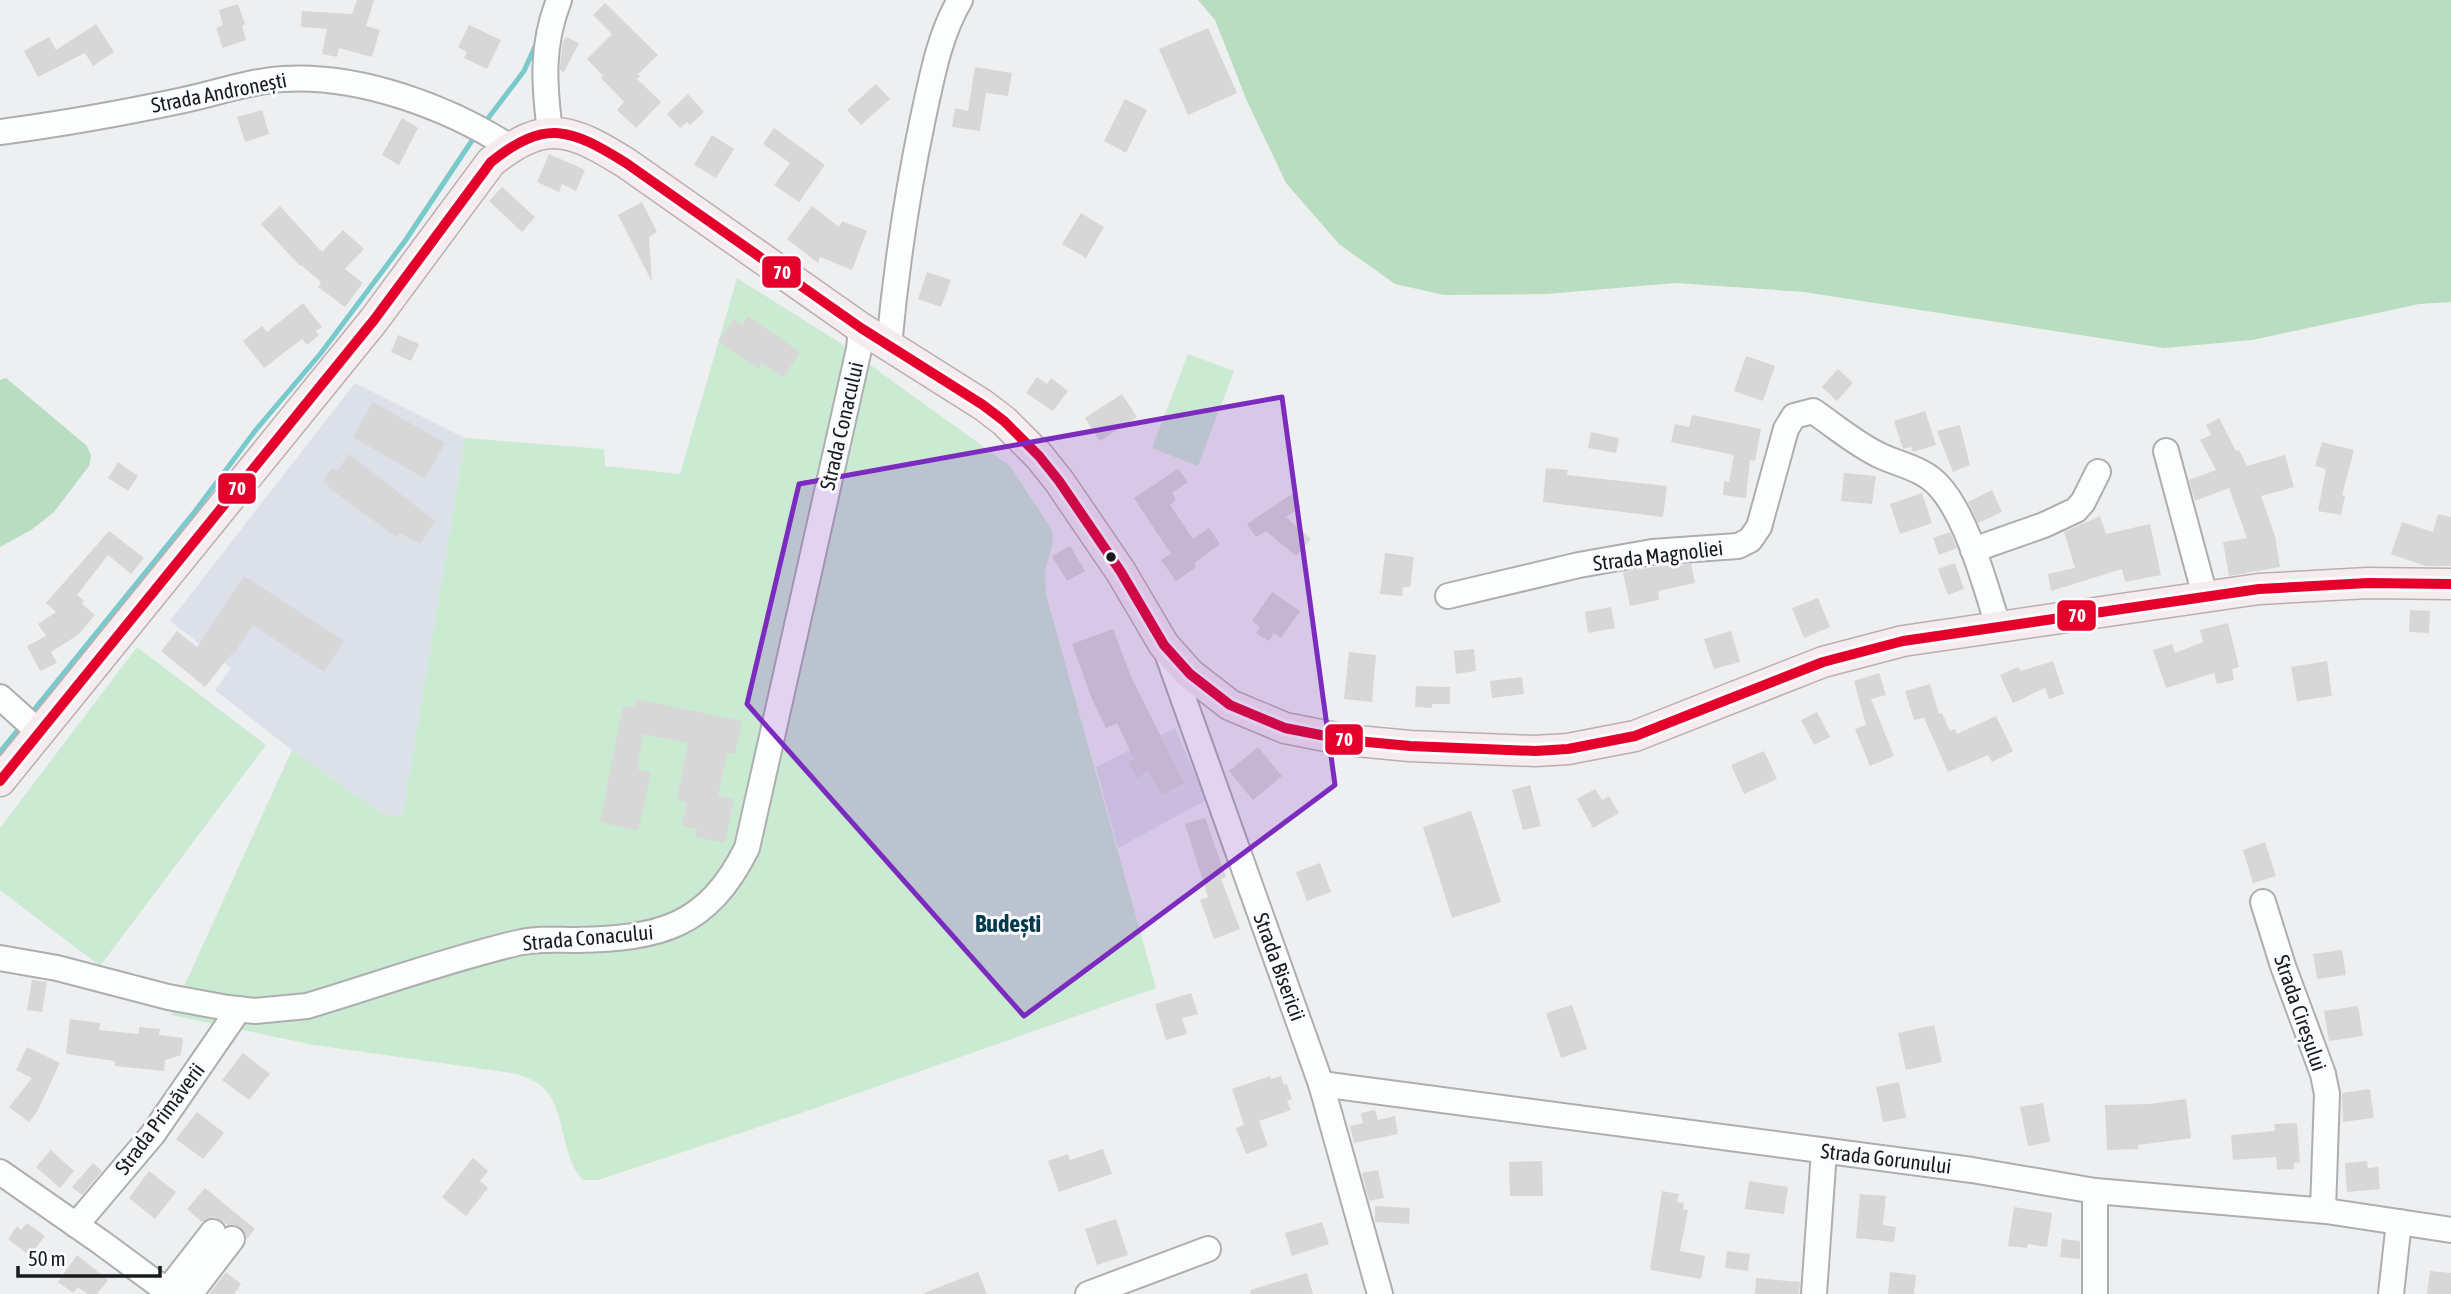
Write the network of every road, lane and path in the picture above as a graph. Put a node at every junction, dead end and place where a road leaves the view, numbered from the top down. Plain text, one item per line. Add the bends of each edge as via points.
1 (558, 0) edge
2 (960, 0) edge
3 (0, 132) edge
4 (550, 132) junction
5 (494, 137) junction
6 (862, 328) junction
7 (889, 346) junction
8 (2166, 451) dead end
9 (2098, 472) dead end
10 (1973, 550) junction
11 (2451, 584) edge
12 (1448, 596) dead end
13 (2205, 596) junction
14 (1999, 629) junction
15 (1164, 645) junction
16 (8, 704) edge
17 (37, 730) junction
18 (0, 781) edge
19 (2263, 902) dead end
20 (0, 958) edge
21 (239, 1009) junction
22 (1321, 1084) junction
23 (1824, 1151) junction
24 (0, 1172) edge
25 (2095, 1191) junction
26 (2323, 1210) junction
27 (2399, 1222) junction
28 (76, 1225) junction
29 (2451, 1230) edge
30 (223, 1236) dead end
31 (1208, 1250) dead end
32 (176, 1293) edge
33 (1088, 1294) edge
34 (1380, 1294) edge
35 (1814, 1294) edge
36 (2095, 1294) edge
37 (2391, 1294) edge

1 - 4 street via 544,67
2 - 7 street via 934,64 908,187
3 - 5 street, Strada Andronești via 73,122 282,79 318,79 360,86 456,116
4 - 5 main road
4 - 6 main road via 594,143 626,163
5 - 17 main road via 491,162 374,320
6 - 7 main road
6 - 21 street, Strada Conacului via 753,826 736,871 720,892 665,931 521,942 307,1006
7 - 15 main road via 983,405 1021,436 1088,522
8 - 13 street
9 - 10 street via 2076,510
10 - 12 street, Strada Magnoliei via 1936,483 1915,468 1879,456 1813,411 1794,416 1786,429 1759,527 1751,540 1738,546 1651,552 1591,563
10 - 14 street, Strada Magnoliei
11 - 13 main road via 2312,585
13 - 14 main road
14 - 15 main road via 1870,649 1783,676 1635,736 1593,746 1535,751 1410,746 1285,728 1209,691
15 - 22 street, Strada Bisericii
16 - 17 street
17 - 18 main road
19 - 26 street, Strada Cireșului via 2327,1094
20 - 21 street, Strada Conacului
21 - 28 street, Strada Primăverii via 153,1134
22 - 23 street, Strada Gorunului
22 - 34 street, Strada Bisericii
23 - 25 street, Strada Gorunului
23 - 35 street
24 - 28 street
25 - 26 street, Strada Gorunului
25 - 36 street
26 - 27 street, Strada Gorunului
27 - 29 street, Strada Gorunului
27 - 37 street
28 - 32 street
30 - 32 street
31 - 33 street

